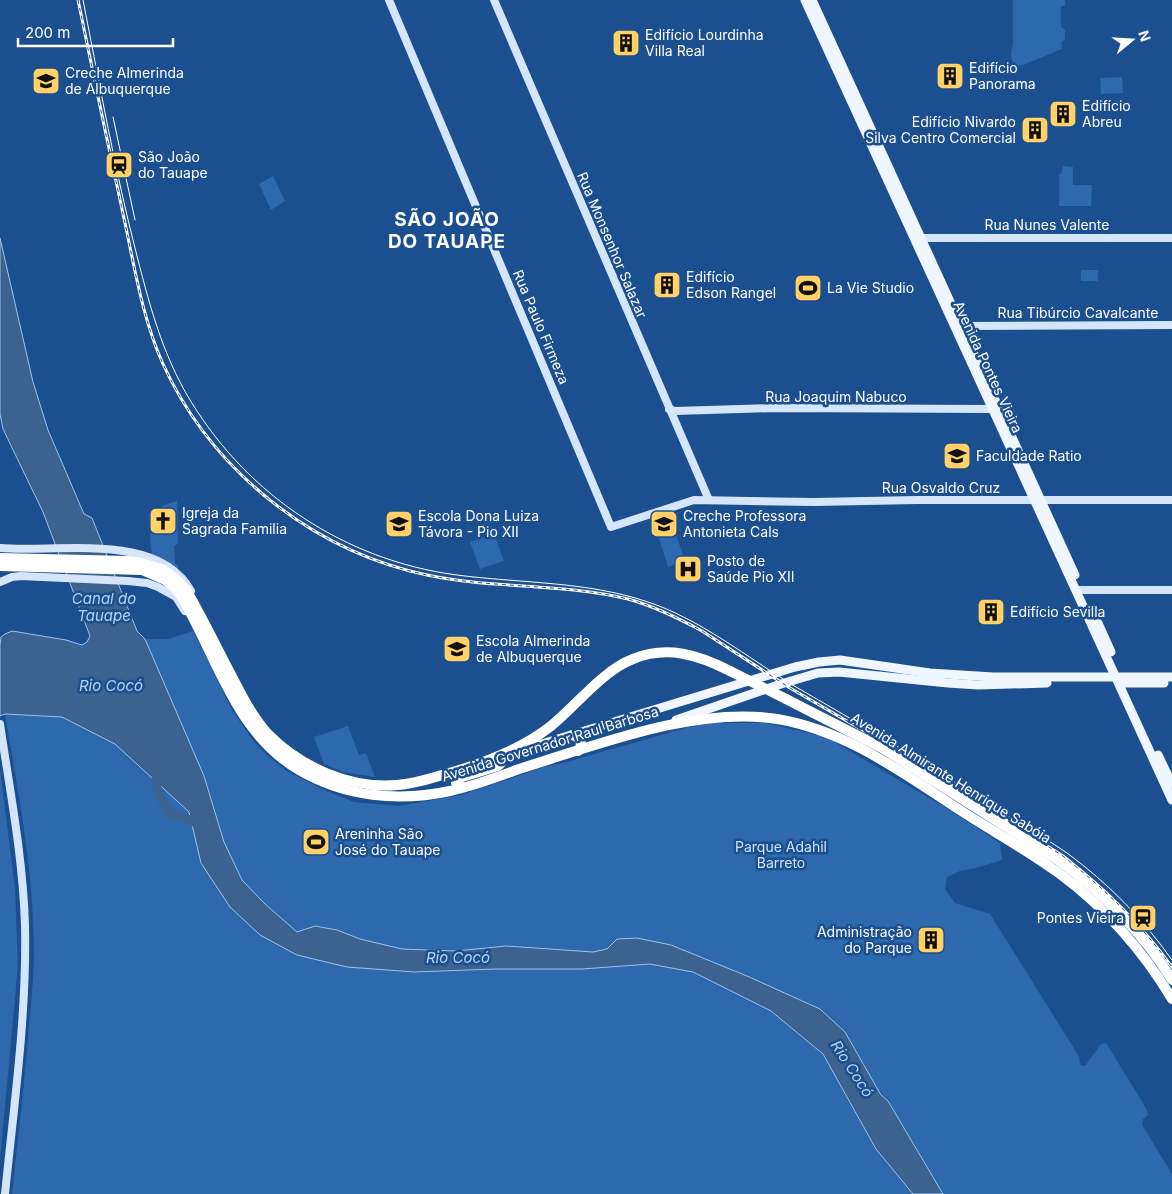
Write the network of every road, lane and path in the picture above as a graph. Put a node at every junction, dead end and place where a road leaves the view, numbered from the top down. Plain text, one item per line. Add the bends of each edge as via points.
1 (388, 0) edge
2 (494, 0) edge
3 (805, 0) edge
4 (812, 0) edge
5 (921, 238) junction
6 (1172, 238) edge
7 (1172, 325) edge
8 (958, 326) junction
9 (669, 409) junction
10 (992, 409) junction
11 (1002, 414) junction
12 (709, 500) junction
13 (1038, 500) junction
14 (1172, 500) edge
15 (611, 527) joint
16 (0, 548) edge
17 (0, 558) edge
18 (0, 566) edge
19 (129, 566) junction
20 (0, 582) edge
21 (1079, 590) junction
22 (1172, 590) edge
23 (199, 623) junction
24 (1172, 677) edge
25 (985, 680) junction
26 (1120, 680) junction
27 (1172, 683) edge
28 (0, 725) edge
29 (654, 728) junction
30 (572, 735) junction
31 (578, 751) junction
32 (503, 756) junction
33 (1172, 784) edge
34 (462, 788) junction
35 (1172, 800) edge
36 (1172, 980) edge
37 (1172, 999) edge
38 (4, 1194) edge

1 - 15 street, Rua Paulo Firmeza
2 - 9 street, Rua Monsenhor Salazar
3 - 8 main road, Avenida Pontes Vieira
4 - 5 main road, Avenida Pontes Vieira
5 - 6 street, Rua Nunes Valente
5 - 8 main road, Avenida Pontes Vieira
7 - 8 street, Rua Tibúrcio Cavalcante
8 - 10 main road, Avenida Pontes Vieira
8 - 11 main road, Avenida Pontes Vieira
9 - 10 street, Rua Joaquim Nabuco
9 - 12 street, Rua Monsenhor Salazar
10 - 11 street, Rua Joaquim Nabuco
10 - 13 main road, Avenida Pontes Vieira
11 - 13 main road, Avenida Pontes Vieira
12 - 13 street, Rua Osvaldo Cruz
12 - 15 street, Rua Osvaldo Cruz via 685,502
13 - 14 street, Rua Osvaldo Cruz
13 - 21 main road, Avenida Pontes Vieira
16 - 23 street, Avenida Governador Raul Barbosa via 116,549 142,554 180,576 190,590
17 - 19 highway, Avenida Governador Raul Barbosa
18 - 19 highway, Avenida Governador Raul Barbosa
19 - 23 highway, Avenida Governador Raul Barbosa via 151,565 175,578 187,591
20 - 23 street, Avenida Governador Raul Barbosa via 21,576 147,584 176,597
21 - 22 street
21 - 26 main road, Avenida Pontes Vieira
23 - 32 highway, Avenida Governador Raul Barbosa via 267,732 294,755 324,772 365,784 398,785 415,783
23 - 34 highway, Avenida Governador Raul Barbosa via 246,720 269,747 298,770 338,788 372,796 411,796
24 - 26 main road
25 - 26 main road
25 - 29 main road, Avenida Governador Raul Barbosa via 948,683 839,672 818,673
25 - 30 main road, Avenida Governador Raul Barbosa via 840,660 819,662
26 - 27 main road
26 - 33 main road, Avenida Pontes Vieira
26 - 35 main road, Avenida Pontes Vieira
28 - 38 street via 22,876 25,924 24,982
29 - 31 highway, Avenida Governador Raul Barbosa
29 - 37 highway, Avenida Almirante Henrique Sabóia via 733,717 776,719 833,734 873,755 1047,865 1076,887 1120,930
30 - 31 highway via 581,741
30 - 32 main road, Avenida Governador Raul Barbosa
31 - 34 highway, Avenida Governador Raul Barbosa
32 - 34 highway via 498,766 459,778 456,783
32 - 36 highway, Avenida Almirante Henrique Sabóia, bridge via 550,726 595,685 632,659 671,651 698,656 882,748 1058,860 1084,880 1131,926

